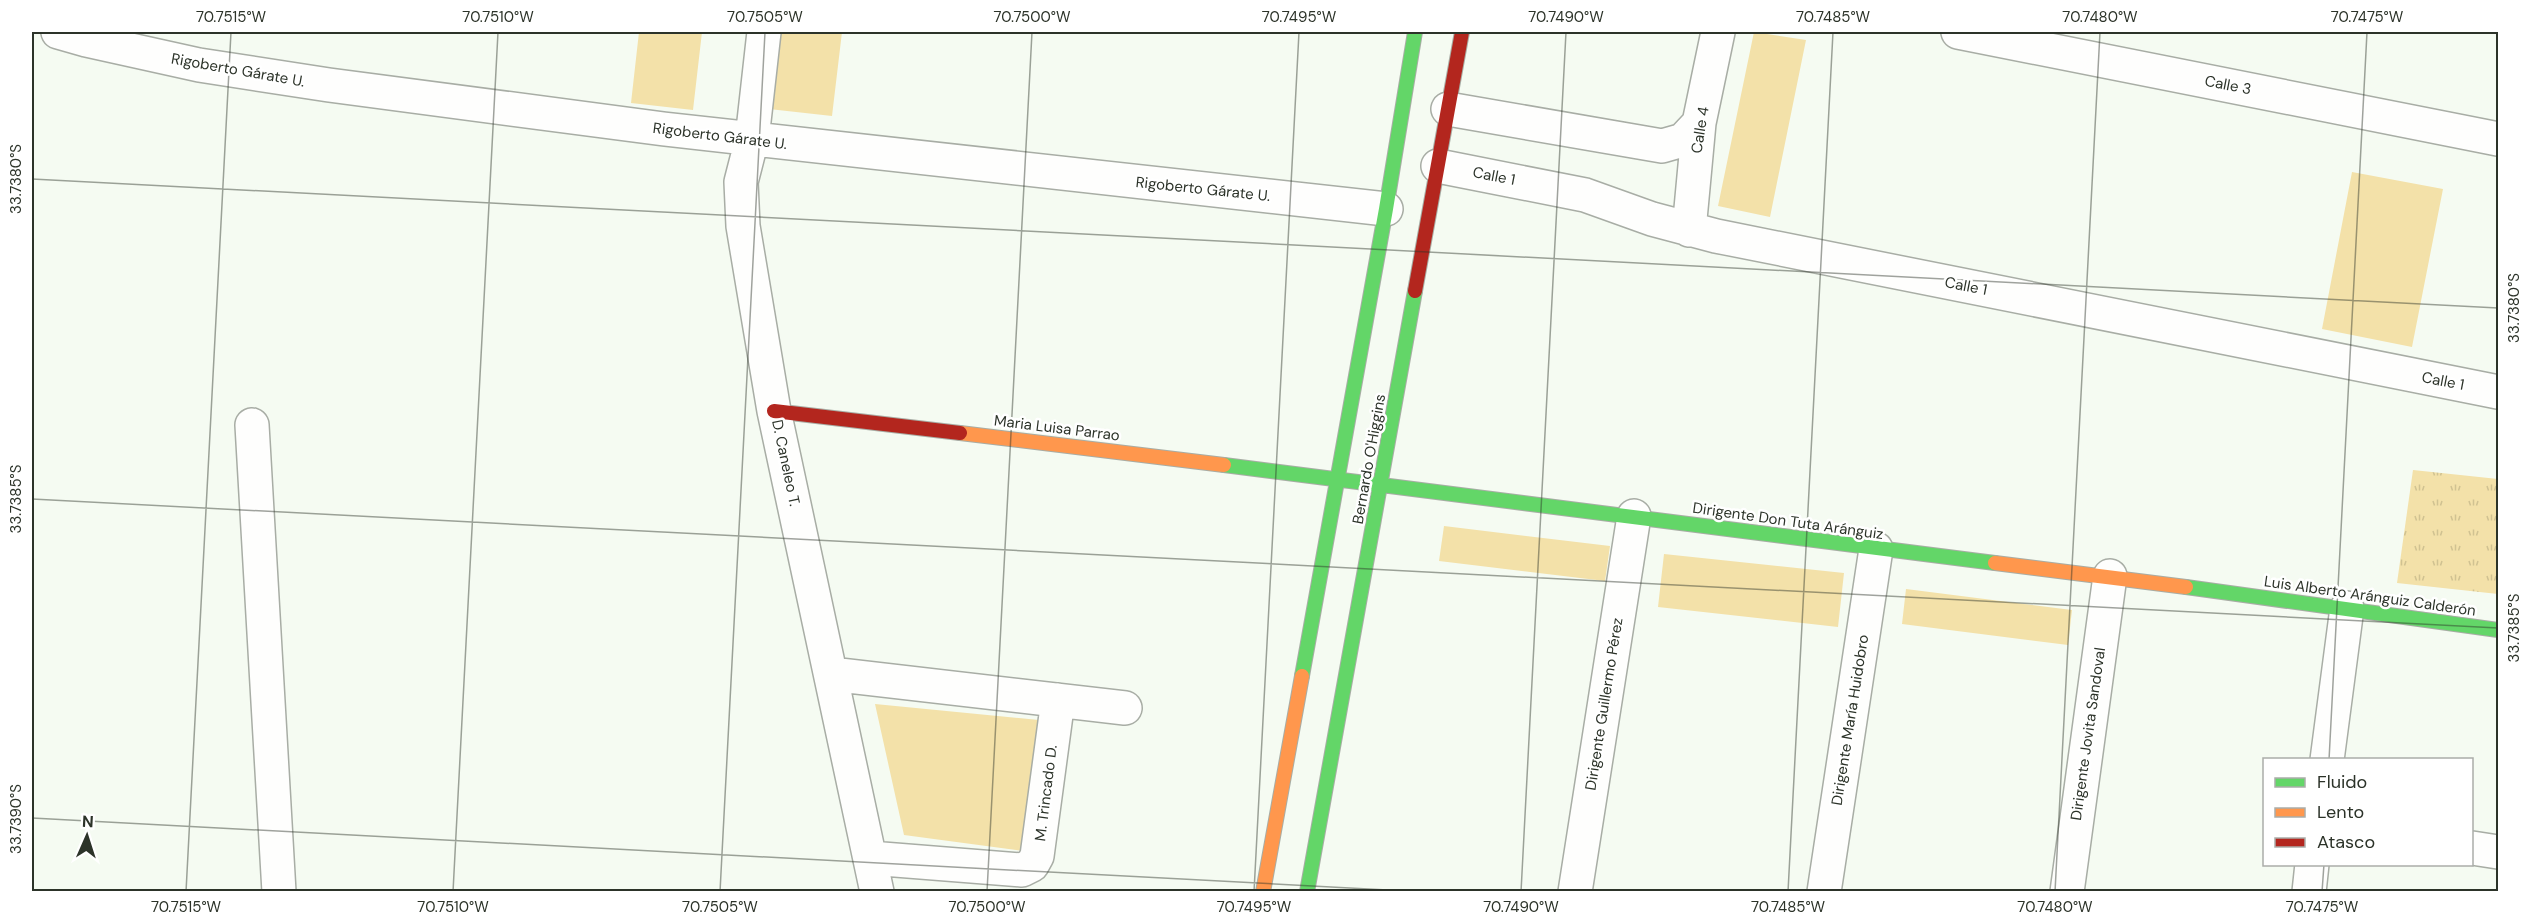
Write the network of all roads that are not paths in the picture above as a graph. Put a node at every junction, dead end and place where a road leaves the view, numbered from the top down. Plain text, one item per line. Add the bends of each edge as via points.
1 (58, 32) edge
2 (764, 32) edge
3 (1415, 32) edge
4 (1462, 32) edge
5 (1718, 32) edge
6 (1958, 32) edge
7 (1448, 109) junction
8 (1699, 123) junction
9 (752, 139) junction
10 (2499, 139) edge
11 (1438, 166) junction
12 (1386, 209) junction
13 (1689, 230) junction
14 (2499, 392) edge
15 (774, 411) junction
16 (252, 425) dead end
17 (1336, 479) junction
18 (1382, 484) junction
19 (1634, 516) junction
20 (1876, 549) junction
21 (2110, 576) junction
22 (2236, 595) joint
23 (2347, 608) junction
24 (2499, 630) edge
25 (831, 674) junction
26 (1058, 700) junction
27 (1125, 708) dead end
28 (2326, 758) edge
29 (2473, 848) edge
30 (2499, 852) edge
31 (870, 858) junction
32 (2312, 866) edge
33 (279, 891) edge
34 (877, 891) edge
35 (1263, 891) edge
36 (1307, 891) edge
37 (1575, 891) edge
38 (1824, 891) edge
39 (2067, 891) edge
40 (2309, 891) edge

1 - 9 street, Rigoberto Gárate U. via 199,65
2 - 9 street, D. Caneleo T.
3 - 12 street, Bernardo O'Higgins
4 - 7 street, Bernardo O'Higgins
5 - 8 street, Calle 4
6 - 10 street, Calle 3
7 - 8 street via 1662,146 1683,140
7 - 11 street, Bernardo O'Higgins
8 - 13 street, Calle 4
9 - 12 street, Rigoberto Gárate U.
9 - 15 street, D. Caneleo T. via 741,182 744,226
11 - 13 street, Calle 1 via 1585,195
11 - 18 street, Bernardo O'Higgins
12 - 17 street, Bernardo O'Higgins
13 - 14 street, Calle 1
15 - 17 street, Maria Luisa Parrao
15 - 25 street, D. Caneleo T.
16 - 33 street
17 - 18 street, Dirigente Don Tuta Aránguiz
17 - 35 street, Bernardo O'Higgins
18 - 19 street, Dirigente Don Tuta Aránguiz
18 - 36 street, Bernardo O'Higgins
19 - 20 street, Dirigente Don Tuta Aránguiz
19 - 37 street, Dirigente Guillermo Pérez
20 - 21 street, Dirigente Don Tuta Aránguiz
20 - 38 street, Dirigente María Huidobro
21 - 22 street, Dirigente Don Tuta Aránguiz
21 - 39 street, Dirigente Jovita Sandoval
22 - 23 street, Luis Alberto Aránguiz Calderón
23 - 24 street, Luis Alberto Aránguiz Calderón
23 - 28 street
25 - 26 street
25 - 31 street, D. Caneleo T.
26 - 27 street
26 - 31 street, M. Trincado D. via 1037,856 1032,865 1022,870
29 - 30 street
31 - 34 street, D. Caneleo T.
32 - 40 street

